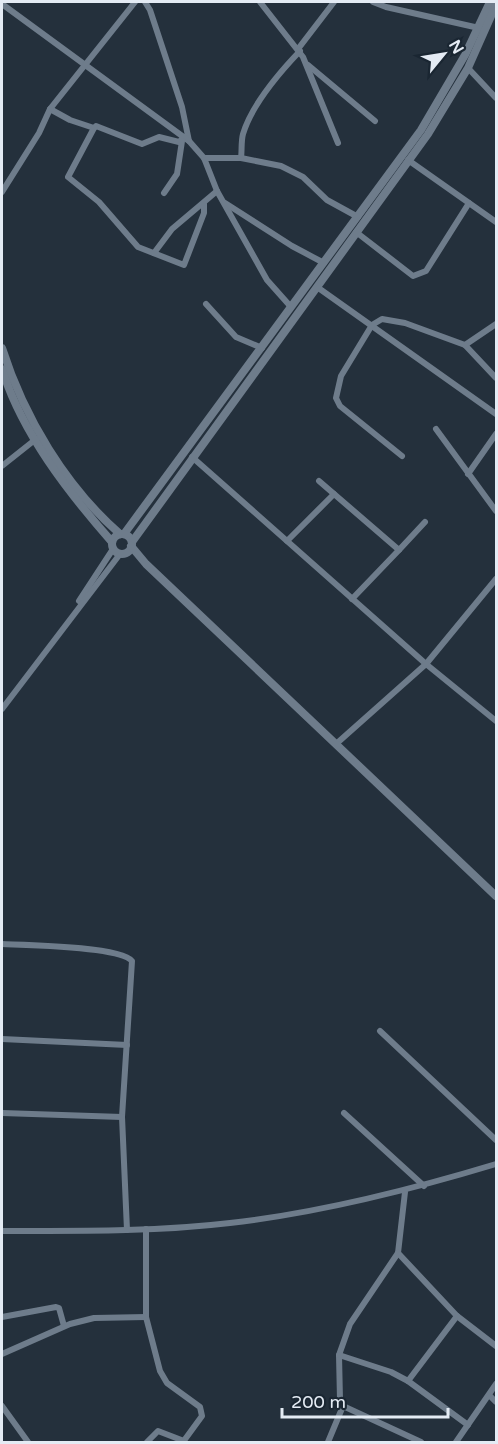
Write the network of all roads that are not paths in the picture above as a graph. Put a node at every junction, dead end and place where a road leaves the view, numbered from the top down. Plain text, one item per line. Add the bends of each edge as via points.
1 (134, 2) edge
2 (145, 2) edge
3 (260, 2) edge
4 (334, 2) edge
5 (373, 2) edge
6 (490, 2) edge
7 (2, 4) edge
8 (387, 4) edge
9 (496, 5) edge
10 (479, 28) junction
11 (299, 50) junction
12 (305, 63) junction
13 (83, 65) junction
14 (468, 68) junction
15 (496, 98) edge
16 (50, 109) junction
17 (375, 121) dead end
18 (94, 128) junction
19 (185, 140) junction
20 (338, 143) dead end
21 (204, 158) junction
22 (241, 158) junction
23 (408, 160) junction
24 (217, 191) junction
25 (2, 192) edge
26 (164, 193) dead end
27 (224, 202) junction
28 (469, 203) junction
29 (204, 204) junction
30 (357, 218) junction
31 (496, 222) edge
32 (356, 232) junction
33 (154, 253) junction
34 (324, 263) junction
35 (317, 287) junction
36 (206, 304) dead end
37 (291, 307) junction
38 (496, 324) edge
39 (372, 325) junction
40 (465, 345) junction
41 (2, 348) edge
42 (262, 348) junction
43 (2, 369) edge
44 (496, 376) edge
45 (496, 414) edge
46 (436, 429) dead end
47 (496, 434) edge
48 (36, 439) junction
49 (192, 456) junction
50 (402, 456) dead end
51 (2, 466) edge
52 (468, 474) junction
53 (319, 481) dead end
54 (334, 494) junction
55 (496, 511) edge
56 (424, 522) dead end
57 (122, 534) junction
58 (287, 541) junction
59 (132, 544) junction
60 (117, 550) junction
61 (399, 550) junction
62 (146, 564) junction
63 (496, 579) edge
64 (352, 599) junction
65 (426, 664) junction
66 (2, 704) edge
67 (2, 709) edge
68 (496, 721) edge
69 (336, 744) junction
70 (496, 896) edge
71 (2, 944) edge
72 (380, 1031) dead end
73 (2, 1039) edge
74 (127, 1045) junction
75 (2, 1113) edge
76 (345, 1113) dead end
77 (122, 1117) junction
78 (496, 1140) edge
79 (496, 1164) edge
80 (424, 1186) junction
81 (405, 1192) junction
82 (146, 1228) junction
83 (127, 1230) junction
84 (2, 1232) edge
85 (398, 1253) junction
86 (457, 1316) junction
87 (2, 1317) edge
88 (146, 1317) junction
89 (64, 1326) junction
90 (496, 1346) edge
91 (2, 1354) edge
92 (339, 1355) junction
93 (408, 1381) junction
94 (496, 1384) edge
95 (489, 1395) junction
96 (496, 1402) edge
97 (2, 1406) edge
98 (343, 1406) junction
99 (468, 1425) junction
100 (184, 1442) edge
101 (27, 1443) edge
102 (147, 1443) edge
103 (328, 1443) edge
104 (421, 1443) edge
105 (456, 1443) edge

1 - 13 street
2 - 19 street via 183,107
3 - 11 street
4 - 11 street
5 - 8 street
6 - 10 street
7 - 13 street
8 - 10 street
9 - 14 street
10 - 30 street via 421,130
11 - 12 street
11 - 22 street via 248,121 242,136
12 - 17 street
12 - 20 street
13 - 16 street
13 - 19 street
14 - 15 street
14 - 23 street
16 - 18 street
16 - 25 street
18 - 19 street via 116,132 142,144 159,137
18 - 33 street via 68,177 99,202 138,247
19 - 21 street
19 - 26 street via 177,174
21 - 22 street
21 - 24 street
22 - 30 street via 281,166 303,177 327,200
23 - 28 street
23 - 32 street
24 - 27 street
24 - 29 street
27 - 34 street
27 - 37 street via 267,280
28 - 31 street
28 - 32 street via 426,271 417,275 413,276
29 - 33 street via 172,230
29 - 33 street via 184,265
30 - 34 street
32 - 35 street
34 - 37 street
35 - 39 street
35 - 49 street
36 - 42 street via 236,337
37 - 42 street
38 - 40 street
39 - 40 street via 382,319 405,323
39 - 45 street
39 - 50 street via 341,376 336,398 340,406
40 - 44 street
41 - 57 street via 19,393 60,465 92,507
42 - 57 street
43 - 48 street via 18,409
46 - 52 street
47 - 52 street
48 - 51 street
48 - 60 street via 72,494
49 - 58 street
49 - 59 street
52 - 55 street
53 - 54 street
54 - 58 street
54 - 61 street
56 - 61 street
57 - 59 street
57 - 60 street
58 - 64 street
59 - 60 street
59 - 62 street
60 - 62 street
60 - 66 street
60 - 67 street
61 - 64 street
62 - 69 street
63 - 65 street
64 - 65 street
65 - 68 street
65 - 69 street
69 - 70 street
71 - 74 street via 83,949 129,957 132,967
72 - 78 street
73 - 74 street
74 - 77 street
75 - 77 street
76 - 80 street
77 - 83 street
79 - 80 street
80 - 81 street
81 - 82 street via 230,1223
81 - 85 street
82 - 83 street
82 - 88 street
83 - 84 street
85 - 86 street
85 - 92 street via 350,1324
86 - 90 street
86 - 93 street
87 - 89 street via 56,1307
88 - 89 street via 94,1318
88 - 100 street via 161,1377 201,1412
89 - 91 street
92 - 93 street
92 - 98 street via 339,1397
93 - 99 street
94 - 95 street
95 - 96 street
95 - 99 street
97 - 101 street
98 - 103 street
98 - 104 street
99 - 105 street
100 - 102 street via 158,1431

